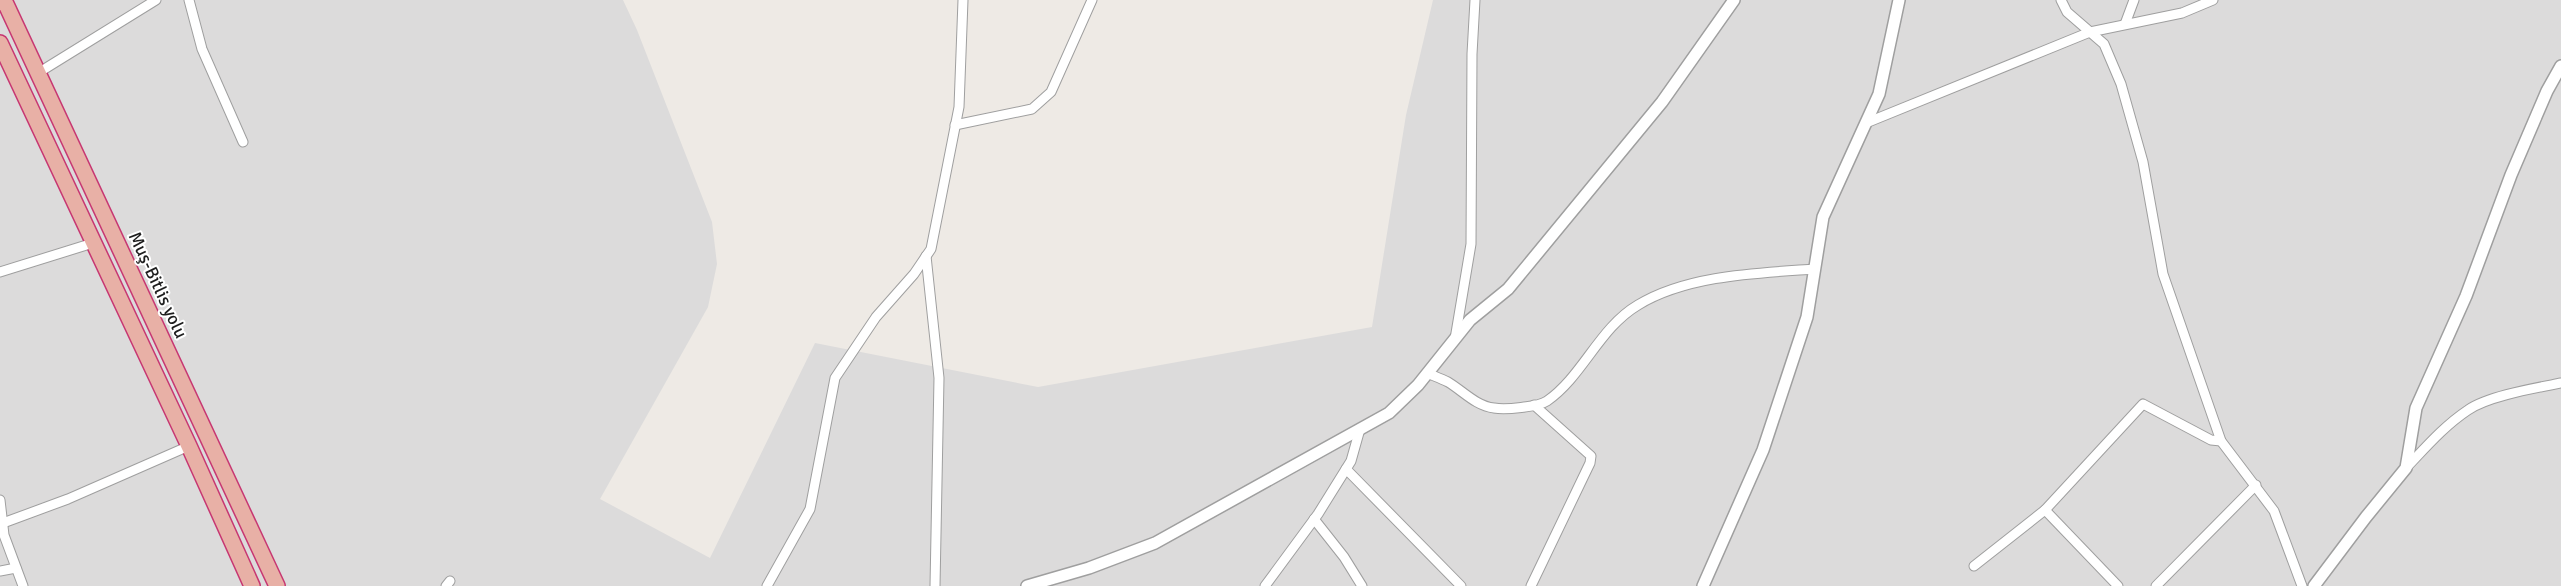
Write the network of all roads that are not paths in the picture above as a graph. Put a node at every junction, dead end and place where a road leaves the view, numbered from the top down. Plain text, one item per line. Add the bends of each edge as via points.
1 (4, 0) edge
2 (156, 0) edge
3 (189, 0) edge
4 (963, 0) edge
5 (1092, 0) edge
6 (1475, 0) edge
7 (1734, 0) edge
8 (1899, 0) edge
9 (2061, 0) edge
10 (2134, 0) edge
11 (2213, 0) edge
12 (2125, 24) junction
13 (2090, 32) junction
14 (0, 44) edge
15 (2561, 66) edge
16 (38, 73) junction
17 (1866, 123) junction
18 (955, 125) junction
19 (243, 142) dead end
20 (94, 244) junction
21 (926, 256) junction
22 (1815, 269) junction
23 (0, 272) edge
24 (1455, 339) junction
25 (1427, 373) junction
26 (2561, 383) edge
27 (1534, 405) junction
28 (1360, 429) junction
29 (2221, 441) junction
30 (189, 446) junction
31 (2406, 468) junction
32 (1346, 469) junction
33 (2256, 486) junction
34 (0, 500) edge
35 (2045, 510) junction
36 (1314, 519) junction
37 (3, 523) junction
38 (1974, 566) dead end
39 (16, 568) junction
40 (0, 571) edge
41 (23, 586) edge
42 (252, 586) edge
43 (277, 586) edge
44 (767, 586) edge
45 (935, 586) edge
46 (1028, 586) edge
47 (1264, 586) edge
48 (1362, 586) edge
49 (1461, 586) edge
50 (1531, 586) edge
51 (1703, 586) edge
52 (2118, 586) edge
53 (2156, 586) edge
54 (2302, 586) edge
55 (2314, 586) edge

1 - 16 highway, Muş-Bitlis yolu
2 - 16 street
3 - 19 street via 202,49
4 - 18 street via 959,107
5 - 18 street via 1051,92 1032,109
6 - 24 street via 1471,244
7 - 24 street via 1662,102 1569,215 1508,289 1470,320
8 - 17 street via 1879,94
9 - 13 street via 2067,12
10 - 12 street
11 - 12 street via 2182,13
12 - 13 street
13 - 17 street
13 - 29 street via 2104,44 2121,84 2143,162 2163,274
14 - 20 highway
15 - 31 street via 2543,100 2466,296 2416,408
16 - 43 highway, Muş-Bitlis yolu
17 - 22 street via 1823,218
18 - 21 street via 931,249
20 - 23 street
20 - 30 highway
21 - 44 street via 876,317 836,378 810,509
21 - 45 street via 939,378
22 - 27 street via 1764,272 1661,291 1615,322 1569,379 1546,402
22 - 51 street via 1807,317 1762,450
24 - 25 street
25 - 27 street via 1449,383 1476,402 1494,408
25 - 28 street via 1389,413
26 - 31 street via 2518,392 2470,408 2439,432
27 - 50 street via 1590,456 1590,463
28 - 32 street
28 - 46 street via 1155,542 1088,568
29 - 33 street
29 - 35 street via 2210,440 2143,404
30 - 37 street
30 - 42 highway
31 - 55 street
32 - 36 street
32 - 49 street
33 - 53 street
33 - 54 street via 2274,511
34 - 37 street
35 - 38 street
35 - 52 street
36 - 47 street
36 - 48 street
37 - 39 street
39 - 40 street
39 - 41 street

